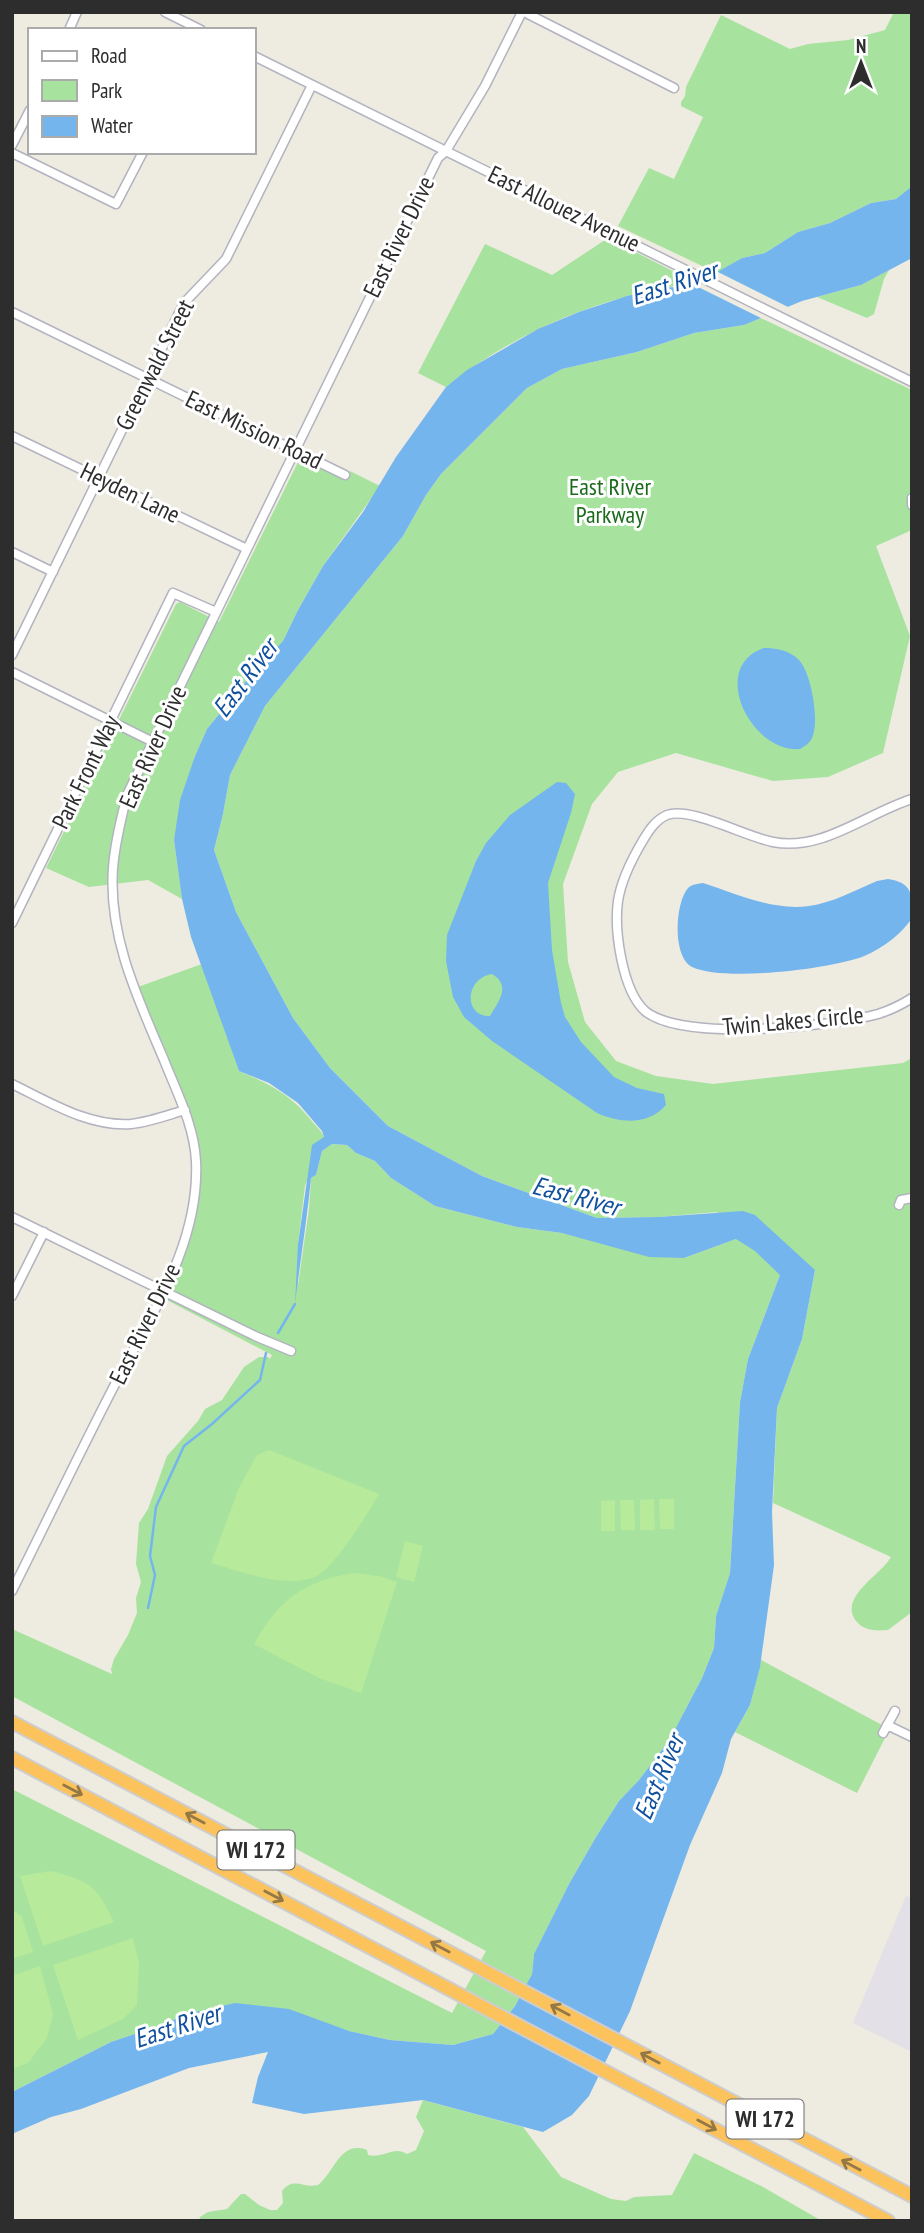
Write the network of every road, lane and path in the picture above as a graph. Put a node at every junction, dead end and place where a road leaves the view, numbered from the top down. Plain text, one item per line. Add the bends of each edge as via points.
1 (78, 12) edge
2 (165, 12) edge
3 (523, 12) edge
4 (70, 28) edge
5 (197, 28) edge
6 (256, 57) edge
7 (313, 85) junction
8 (674, 88) dead end
9 (28, 114) edge
10 (12, 145) edge
11 (446, 151) junction
12 (12, 153) edge
13 (142, 154) edge
14 (12, 312) edge
15 (147, 378) junction
16 (912, 382) edge
17 (12, 436) edge
18 (295, 450) junction
19 (345, 475) dead end
20 (99, 478) junction
21 (912, 498) edge
22 (912, 505) edge
23 (247, 549) junction
24 (12, 552) edge
25 (53, 572) junction
26 (216, 612) junction
27 (12, 655) edge
28 (12, 672) edge
29 (111, 721) junction
30 (153, 742) junction
31 (912, 799) edge
32 (12, 923) edge
33 (912, 998) edge
34 (12, 1084) edge
35 (185, 1110) junction
36 (912, 1198) edge
37 (899, 1205) dead end
38 (12, 1217) edge
39 (44, 1232) junction
40 (164, 1291) junction
41 (12, 1296) edge
42 (291, 1352) dead end
43 (12, 1591) edge
44 (895, 1711) dead end
45 (12, 1722) edge
46 (912, 1737) edge
47 (12, 1758) edge
48 (912, 2196) edge
49 (888, 2221) edge

1 - 4 street
2 - 5 street
3 - 8 street
3 - 11 street, East River Drive
6 - 7 street, East Allouez Avenue
7 - 11 street, East Allouez Avenue
7 - 15 street, Greenwald Street via 238,238 226,259 184,303
9 - 10 street
11 - 16 street, East Allouez Avenue
11 - 18 street, East River Drive via 438,158
12 - 13 street via 116,204
14 - 15 street, East Mission Road
15 - 18 street, East Mission Road
15 - 20 street, Greenwald Street
17 - 20 street, Heyden Lane
18 - 19 street, East Mission Road
18 - 23 street, East River Drive
20 - 23 street, Heyden Lane
20 - 25 street, Greenwald Street
21 - 22 street
23 - 26 street, East River Drive
24 - 25 street
25 - 27 street, Greenwald Street
26 - 29 street, Park Front Way via 173,593
26 - 30 street, East River Drive
28 - 29 street
29 - 30 street
29 - 32 street, Park Front Way
30 - 35 street, East River Drive via 127,794 113,868 113,900 125,964
31 - 33 street, Twin Lakes Circle via 825,837 797,844 762,840 687,814 668,814 654,825 635,856 620,892 618,911 632,994 643,1009 670,1024 738,1030 800,1026 875,1015
34 - 35 street via 76,1115 106,1123 134,1124
35 - 40 street, East River Drive via 196,1158 196,1190 190,1226
36 - 37 street
38 - 39 street
39 - 40 street
39 - 41 street
40 - 42 street
40 - 43 street, East River Drive
44 - 46 street via 885,1729
48 -> 45 highway, WI 172
47 -> 49 highway, WI 172

